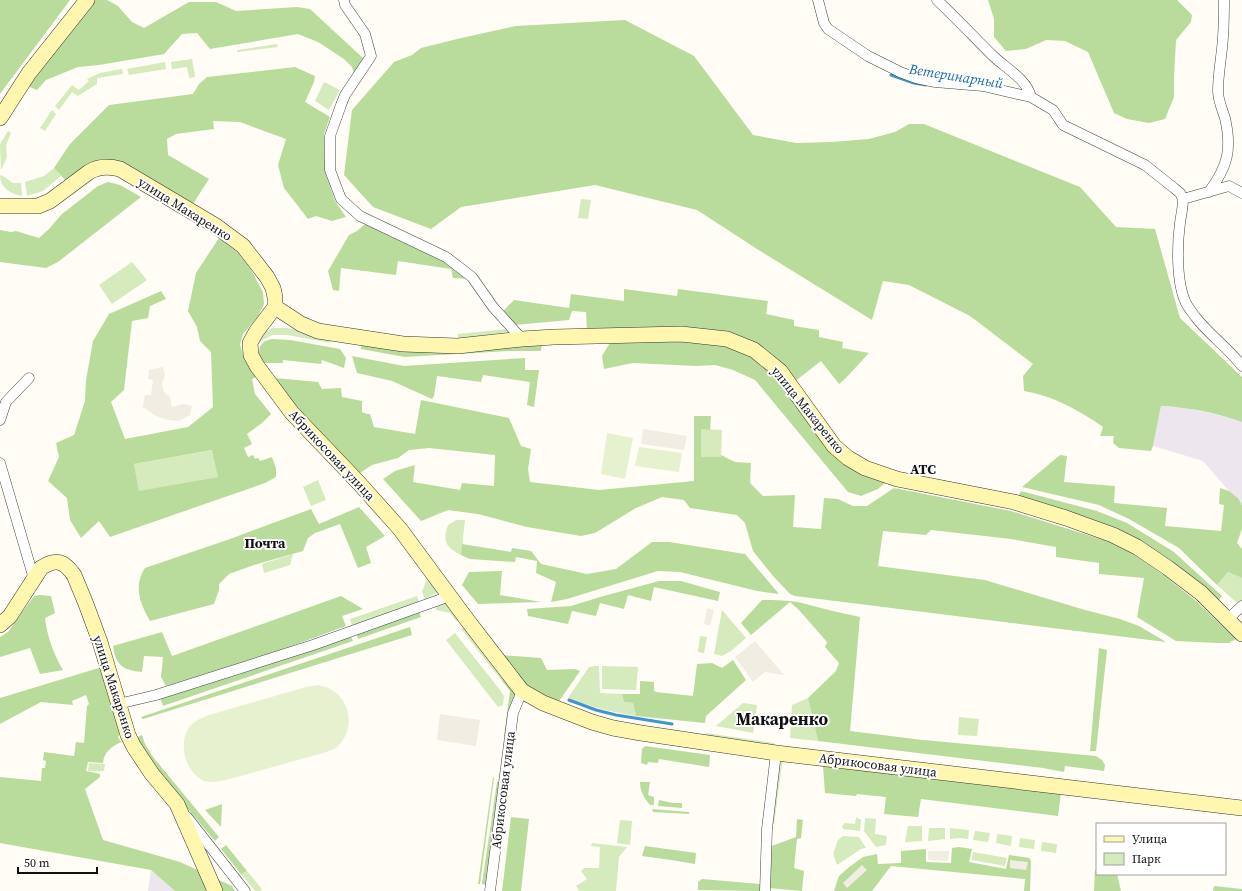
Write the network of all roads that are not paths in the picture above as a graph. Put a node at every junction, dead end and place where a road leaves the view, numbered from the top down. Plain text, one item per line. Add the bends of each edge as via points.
1 (87, 0) edge
2 (344, 0) edge
3 (818, 0) edge
4 (937, 0) edge
5 (1224, 0) edge
6 (1031, 97) junction
7 (0, 118) edge
8 (1209, 192) junction
9 (1242, 193) edge
10 (1182, 199) junction
11 (2, 205) edge
12 (275, 307) junction
13 (522, 339) junction
14 (1242, 366) edge
15 (28, 378) dead end
16 (0, 420) edge
17 (0, 463) edge
18 (34, 578) junction
19 (450, 596) junction
20 (1242, 606) edge
21 (1228, 619) junction
22 (0, 625) edge
23 (1242, 634) edge
24 (522, 691) junction
25 (118, 704) junction
26 (776, 753) junction
27 (177, 804) junction
28 (1242, 808) edge
29 (215, 891) edge
30 (245, 891) edge
31 (490, 891) edge
32 (765, 891) edge

1 - 7 street via 29,73
2 - 13 street via 365,34 371,56 345,95 330,136 330,170 341,199 360,216 446,256 472,277 493,307
3 - 6 street via 828,29 868,56 900,72 935,82 984,86
4 - 6 street via 1023,81
5 - 8 street via 1218,95 1226,124 1229,149 1218,180
6 - 10 street via 1053,110 1063,125 1145,165 1180,193
8 - 9 street via 1228,186
8 - 10 street
10 - 14 street via 1178,259 1182,290 1187,304 1198,321
11 - 12 street, улица Макаренко via 38,206 50,202 96,168 120,169 216,226 243,246 273,288
12 - 13 street, улица Макаренко via 300,324 318,331 403,344 458,346
12 - 19 street, Абрикосовая улица via 250,343 251,355 257,366 292,413 400,529
13 - 21 street, улица Макаренко via 681,334 727,339 754,350 780,371 834,446 865,468 898,479 1014,502 1113,535 1137,547 1168,568
15 - 16 street via 6,402
17 - 18 street
18 - 22 street, улица Макаренко via 10,616
18 - 25 street, улица Макаренко via 41,568 54,562 66,565 74,575 100,642
19 - 24 street, Абрикосовая улица
19 - 25 street via 156,696
20 - 21 street
21 - 23 street, улица Макаренко
24 - 26 street, Абрикосовая улица via 569,714 613,728
24 - 31 street, Абрикосовая улица via 513,713
25 - 27 street, улица Макаренко via 134,748
26 - 28 street, Абрикосовая улица
26 - 32 street via 767,829
27 - 29 street, улица Макаренко
27 - 30 street

